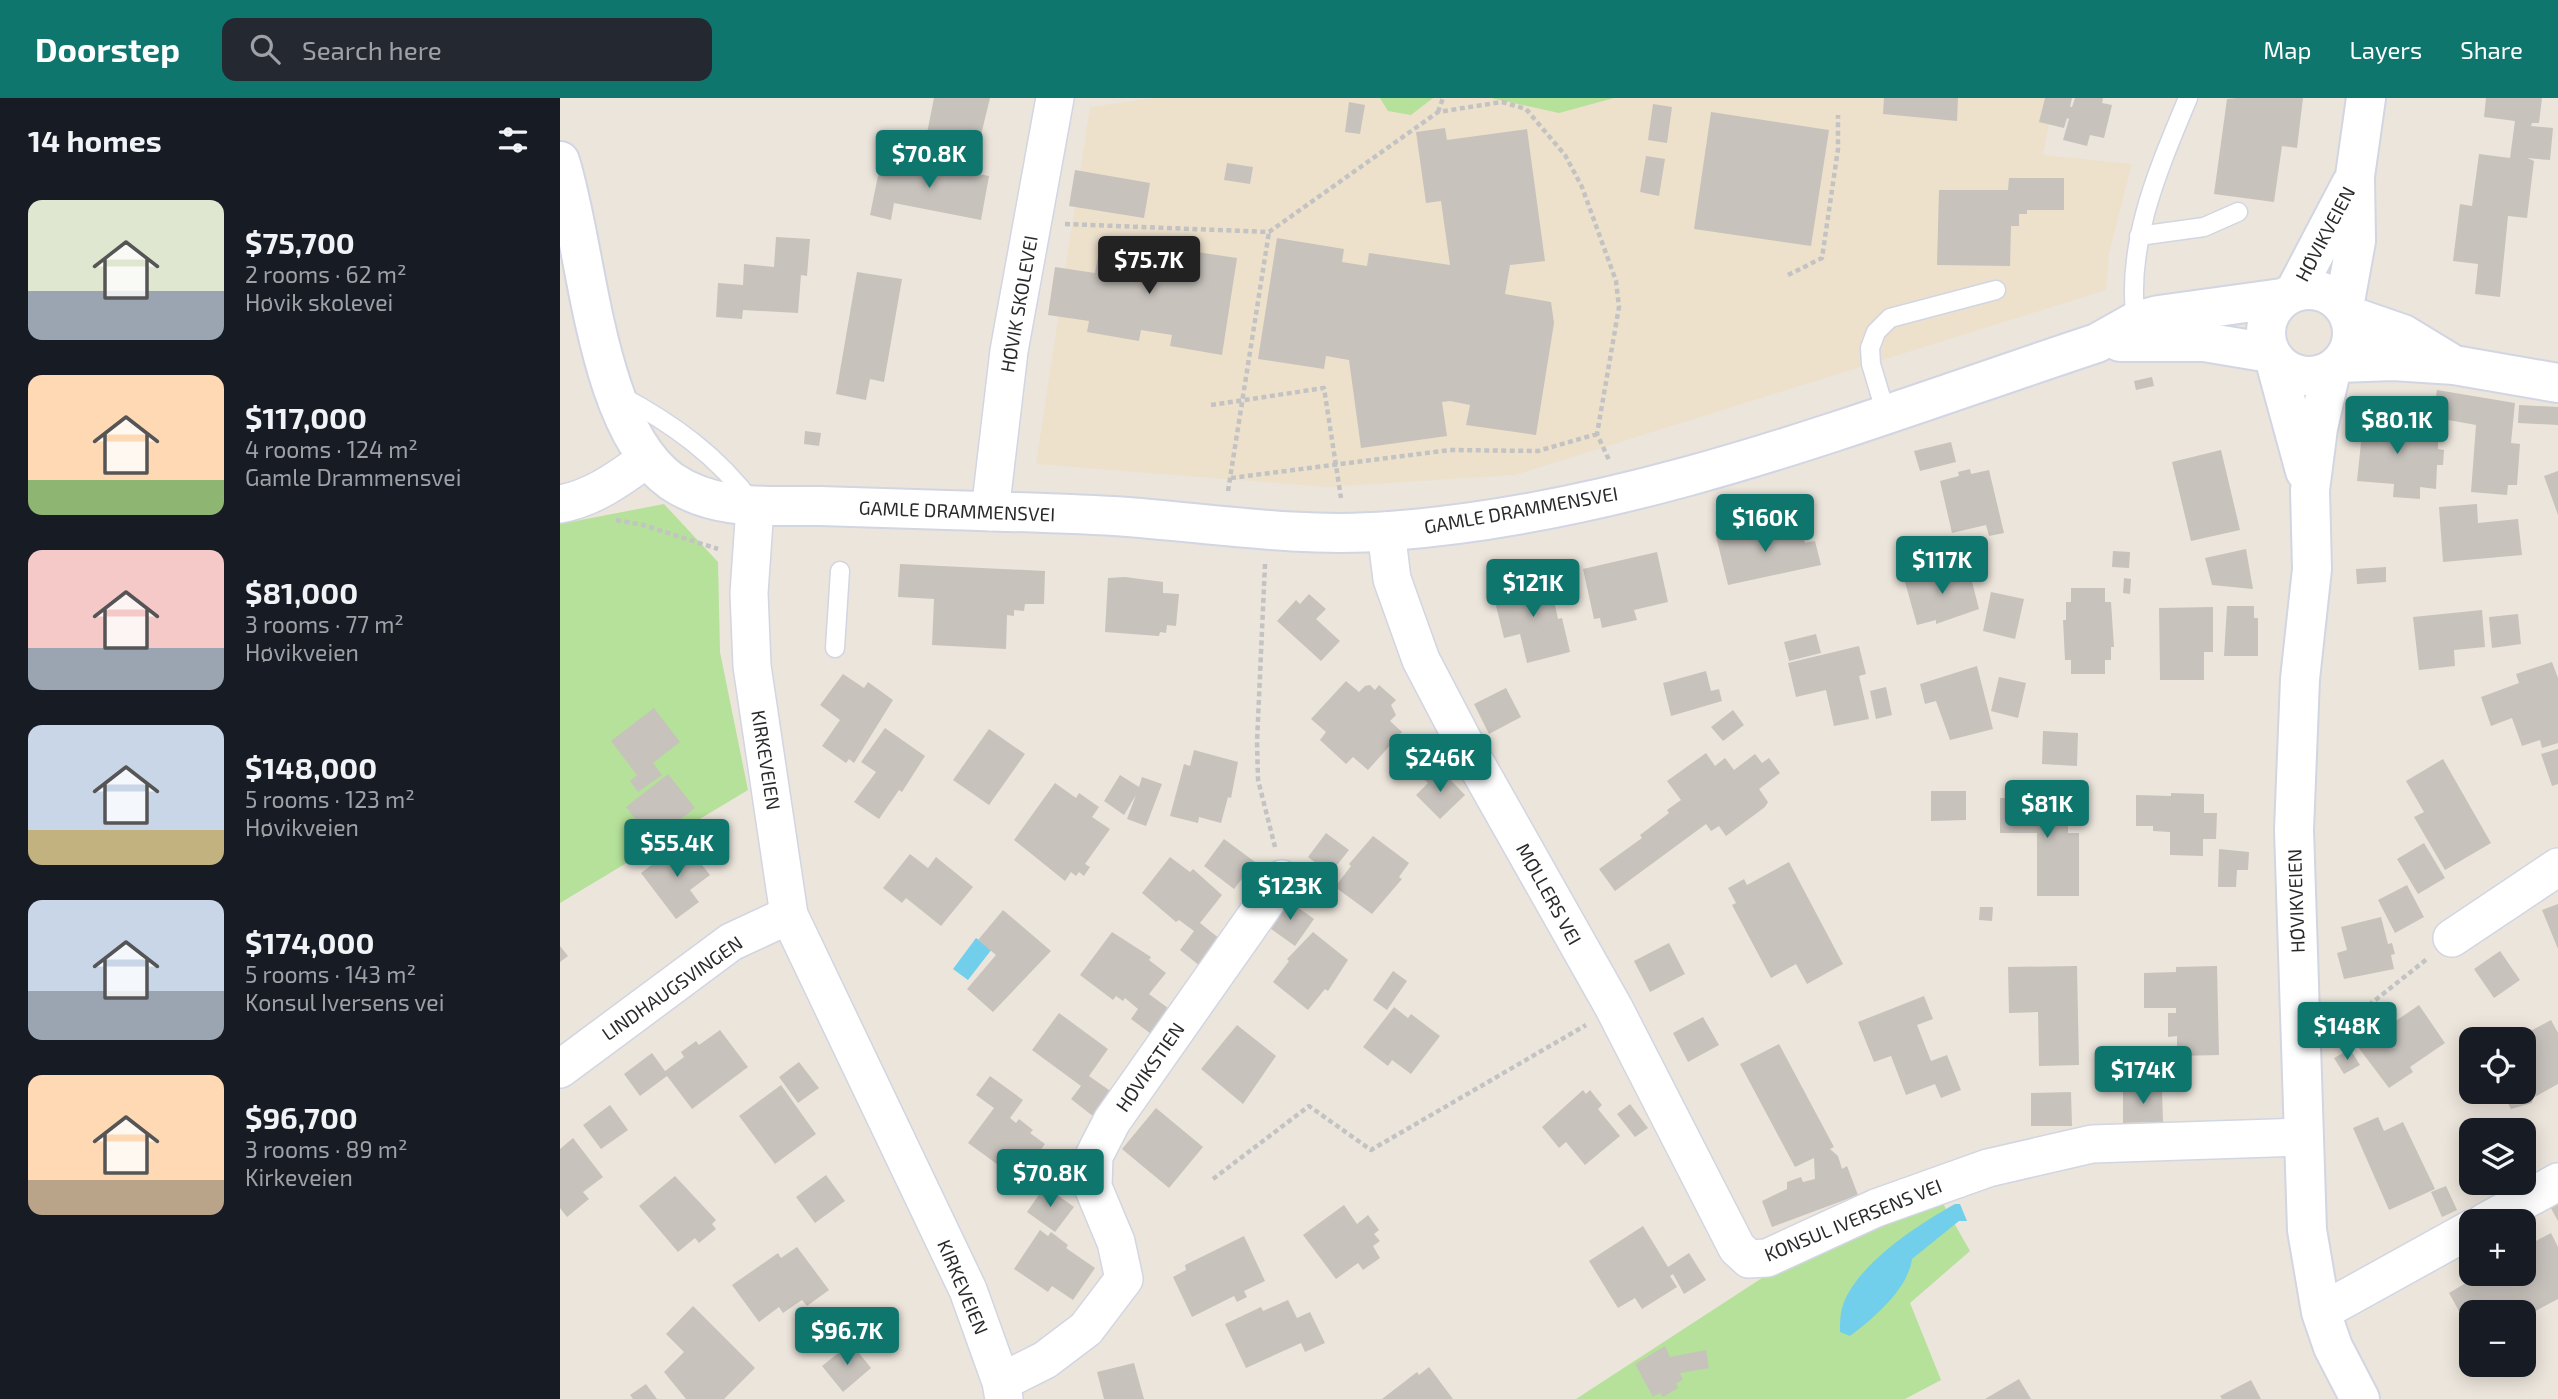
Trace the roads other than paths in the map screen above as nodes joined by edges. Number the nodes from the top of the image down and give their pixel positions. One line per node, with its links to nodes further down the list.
1 (1055, 98): 22 (street, HØVIK SKOLEVEI)
2 (2188, 98): 7 (lane)
3 (2366, 98): 5 (main road, HØVIKVEIEN)
4 (560, 162): 16 (main road)
5 (2355, 176): 9 (main road, HØVIKVEIEN); 10 (main road, HØVIKVEIEN)
6 (2238, 212): 7 (lane)
7 (2139, 236): 11 (lane)
8 (1996, 290): 17 (lane)
9 (2288, 295): 10 (main road); 11 (main road, GAMLE DRAMMENSVEI); 12 (main road)
10 (2346, 311): 13 (main road); 14 (main road)
11 (2138, 331): 12 (main road); 17 (main road, GAMLE DRAMMENSVEI)
12 (2272, 357): 14 (main road); 19 (main road, HØVIKVEIEN)
13 (2454, 365): 14 (main road); 15 (main road)
14 (2335, 367): 19 (main road, HØVIKVEIEN)
15 (2558, 383)
16 (614, 393): 18 (main road); 21 (lane)
17 (1886, 414): 23 (main road, GAMLE DRAMMENSVEI)
18 (648, 458): 20 (street); 21 (main road)
19 (2310, 490): 31 (main road, HØVIKVEIEN)
20 (570, 503)
21 (755, 507): 22 (main road, GAMLE DRAMMENSVEI); 28 (street, KIRKEVEIEN)
22 (990, 512): 23 (main road, GAMLE DRAMMENSVEI)
23 (1386, 531): 35 (street, MØLLERS VEI)
24 (840, 570): 25 (lane)
25 (835, 648)
26 (2558, 867): 29 (street)
27 (1282, 879): 37 (street, HØVIKSTIEN)
28 (789, 915): 30 (street, LINDHAUGSVINGEN); 37 (street, KIRKEVEIEN)
29 (2452, 938)
30 (560, 1069)
31 (2304, 1137): 35 (street, KONSUL IVERSENS VEI); 36 (main road, HØVIKVEIEN)
32 (2558, 1182): 33 (street)
33 (2509, 1209)
34 (2459, 1236): 36 (street)
35 (1737, 1248)
36 (2321, 1312): 38 (main road, HØVIKVEIEN)
37 (1002, 1390)
38 (2360, 1399)

